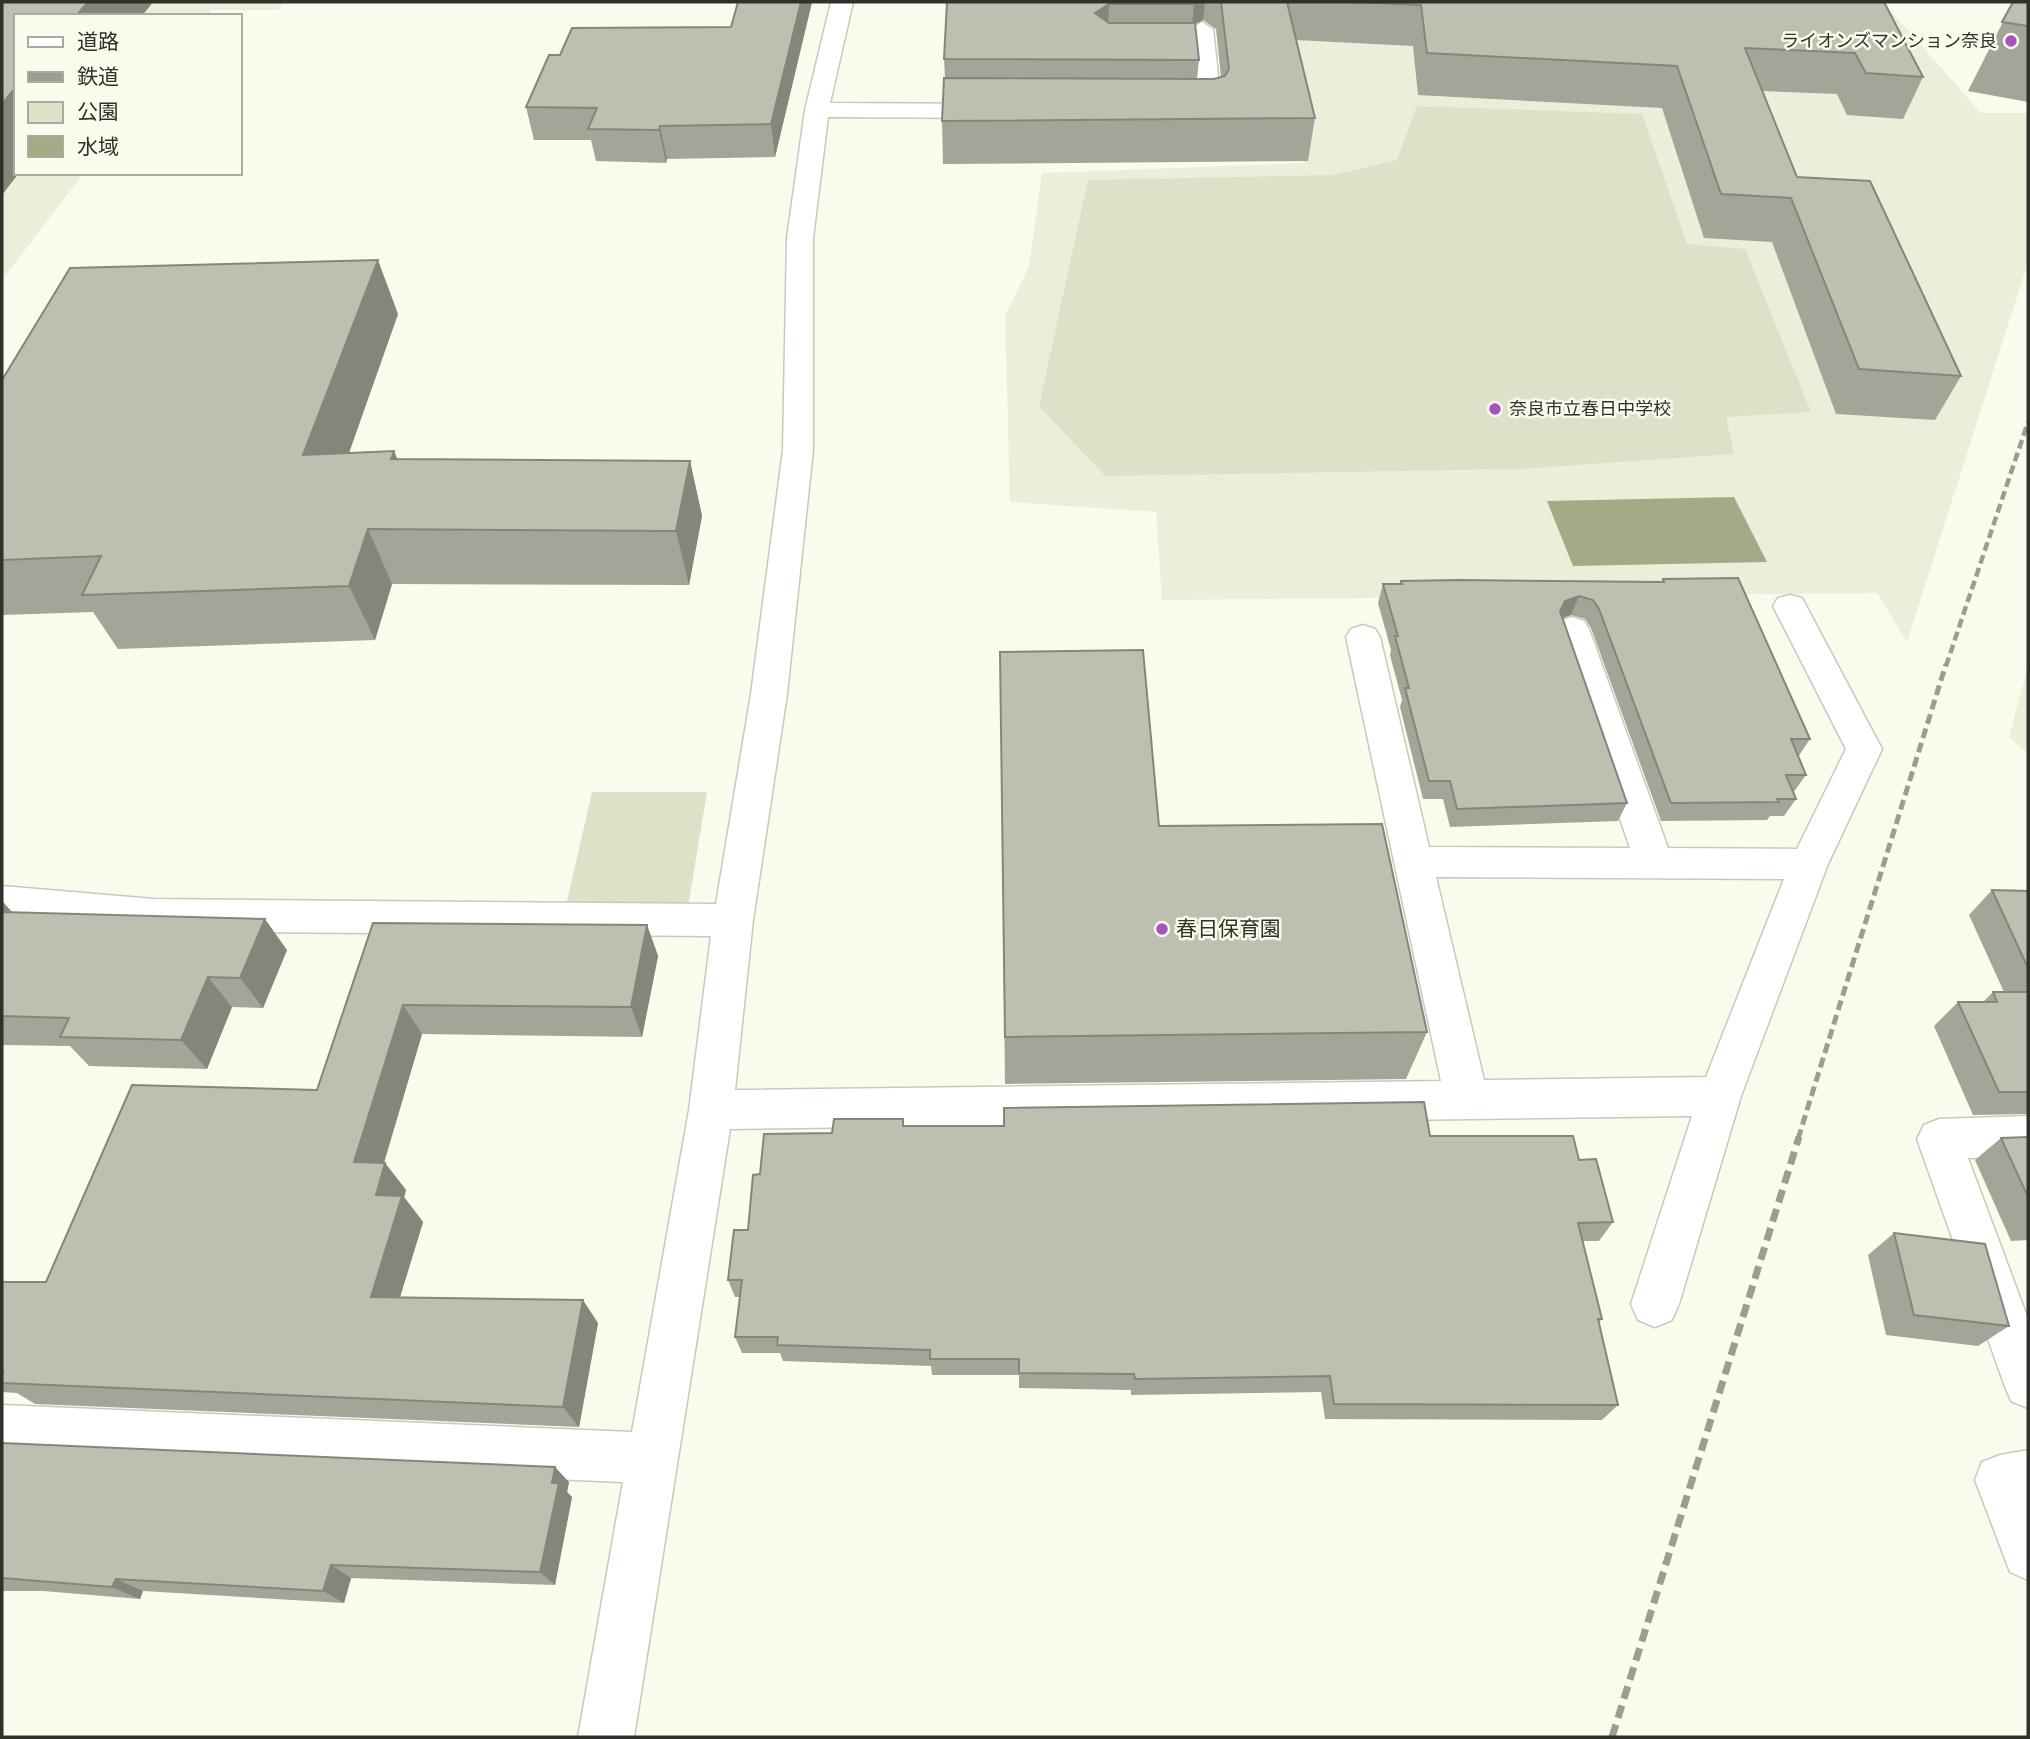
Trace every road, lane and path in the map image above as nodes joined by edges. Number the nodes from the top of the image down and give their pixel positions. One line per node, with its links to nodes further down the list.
1 (842, 2): 5 (street)
2 (1202, 29): 4 (street)
3 (1176, 55): 4 (street)
4 (1204, 55): 7 (street)
5 (817, 110): 6 (street); 15 (street)
6 (1020, 111)
7 (1169, 111)
8 (1790, 606): 13 (street)
9 (1572, 629): 12 (street)
10 (1363, 637): 11 (street)
11 (1411, 862): 12 (street); 17 (street)
12 (1654, 863): 13 (street)
13 (1809, 864): 16 (street)
14 (2, 902): 15 (street)
15 (733, 920): 18 (street)
16 (1720, 1096): 17 (street); 20 (street)
17 (1467, 1101): 18 (street)
18 (711, 1110): 23 (street)
19 (2028, 1136): 21 (street)
20 (1655, 1304)
21 (2028, 1384)
22 (2, 1430): 23 (street)
23 (650, 1458): 26 (street)
24 (2028, 1475): 25 (street)
25 (2028, 1554)
26 (606, 1737)

